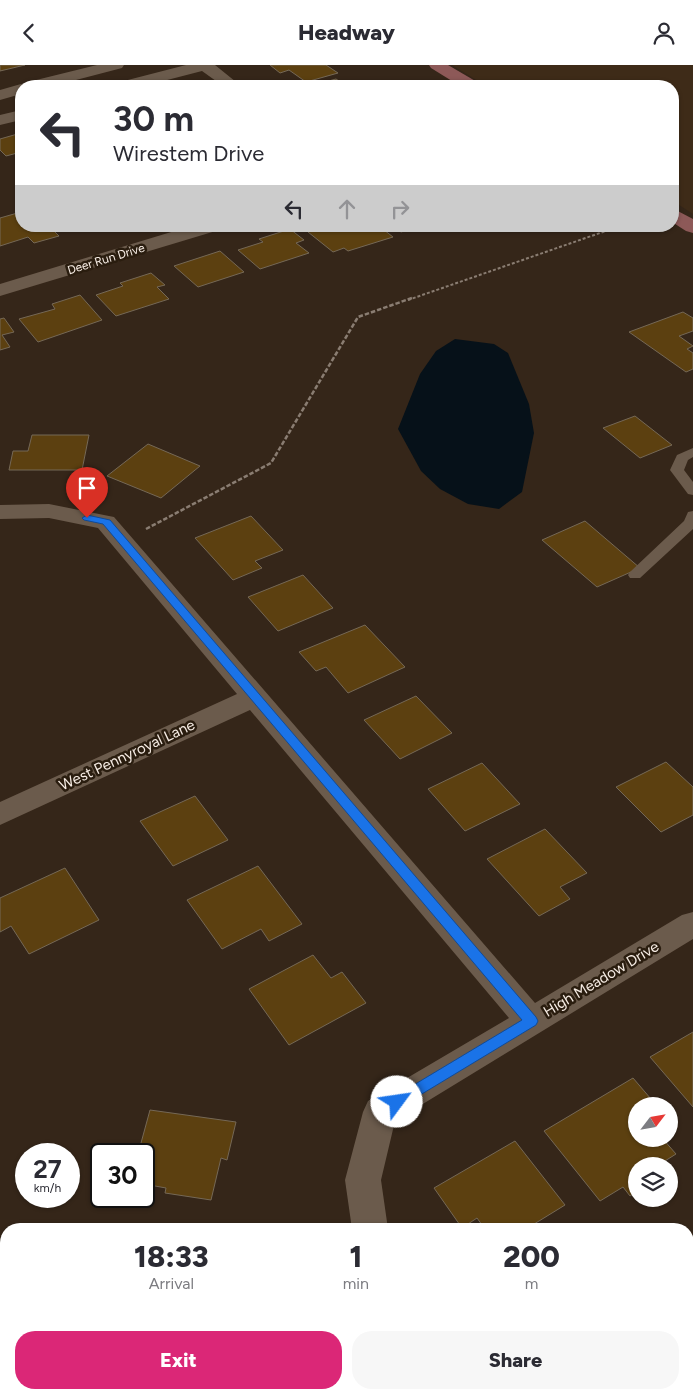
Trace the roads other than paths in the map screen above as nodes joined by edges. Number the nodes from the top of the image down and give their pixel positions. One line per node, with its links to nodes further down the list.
1 (116, 65): 4 (street)
2 (205, 65): 5 (street); 6 (street)
3 (437, 65): 7 (street)
4 (57, 80)
5 (149, 80)
6 (225, 80)
7 (461, 80)
8 (15, 91): 9 (street)
9 (0, 95)
10 (15, 116): 11 (street)
11 (0, 120)
12 (679, 218): 13 (street)
13 (693, 227)
14 (192, 232): 15 (street, Deer Run Drive)
15 (0, 290)
16 (693, 452): 17 (lane)
17 (693, 491)
18 (0, 513): 21 (street)
19 (693, 515): 20 (lane)
20 (635, 575)
21 (254, 697): 22 (street, West Pennyroyal Lane); 24 (street)
22 (2, 811)
23 (693, 924): 24 (street, High Meadow Drive)
24 (531, 1021): 25 (street, High Meadow Drive)
25 (369, 1223)

